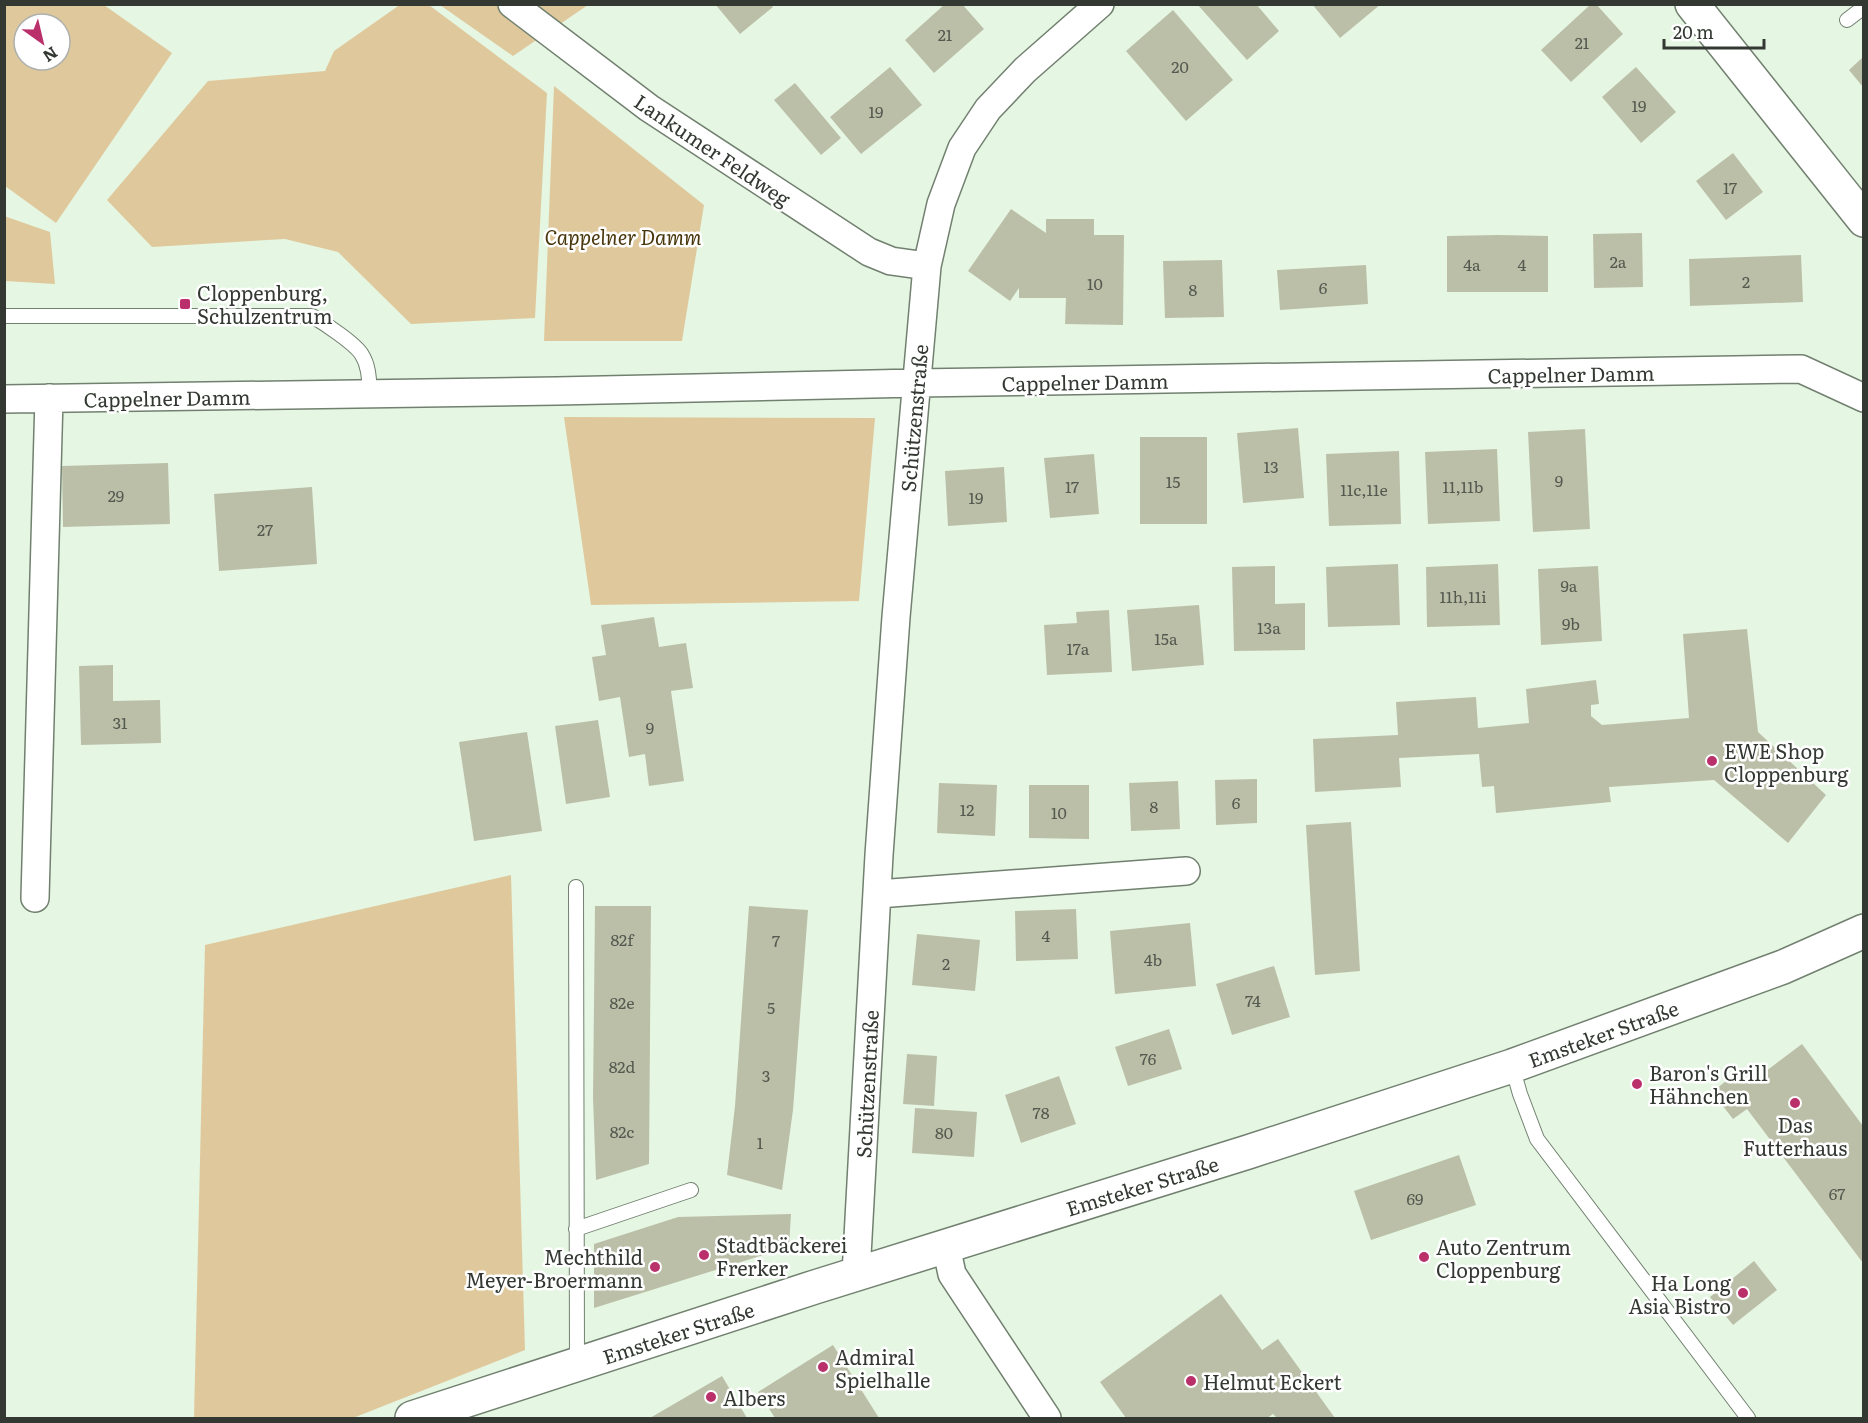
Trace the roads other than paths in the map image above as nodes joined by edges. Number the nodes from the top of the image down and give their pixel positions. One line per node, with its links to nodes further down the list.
1 (512, 4): 7 (street, Lankumer Feldweg)
2 (1100, 4): 7 (street, Schützenstraße)
3 (1692, 4): 6 (street)
4 (1863, 7): 5 (lane)
5 (1847, 20)
6 (1863, 219)
7 (927, 266): 9 (street, Schützenstraße)
8 (4, 316): 10 (lane)
9 (915, 383): 10 (street, Cappelner Damm); 12 (street, Cappelner Damm); 16 (street, Schützenstraße)
10 (370, 393): 11 (street, Cappelner Damm)
11 (49, 398): 13 (street, Cappelner Damm); 17 (street)
12 (1863, 398)
13 (4, 399)
14 (1186, 871): 16 (street)
15 (576, 887): 21 (lane)
16 (878, 894): 23 (street, Schützenstraße)
17 (35, 898)
18 (1863, 931): 19 (street, Emsteker Straße)
19 (1512, 1066): 22 (street, Emsteker Straße); 27 (lane)
20 (691, 1190): 21 (lane)
21 (576, 1229): 24 (lane)
22 (946, 1246): 23 (street, Emsteker Straße); 26 (street)
23 (856, 1274): 24 (street, Emsteker Straße)
24 (577, 1365): 25 (street, Emsteker Straße)
25 (432, 1416)
26 (1047, 1419)
27 (1748, 1419)

